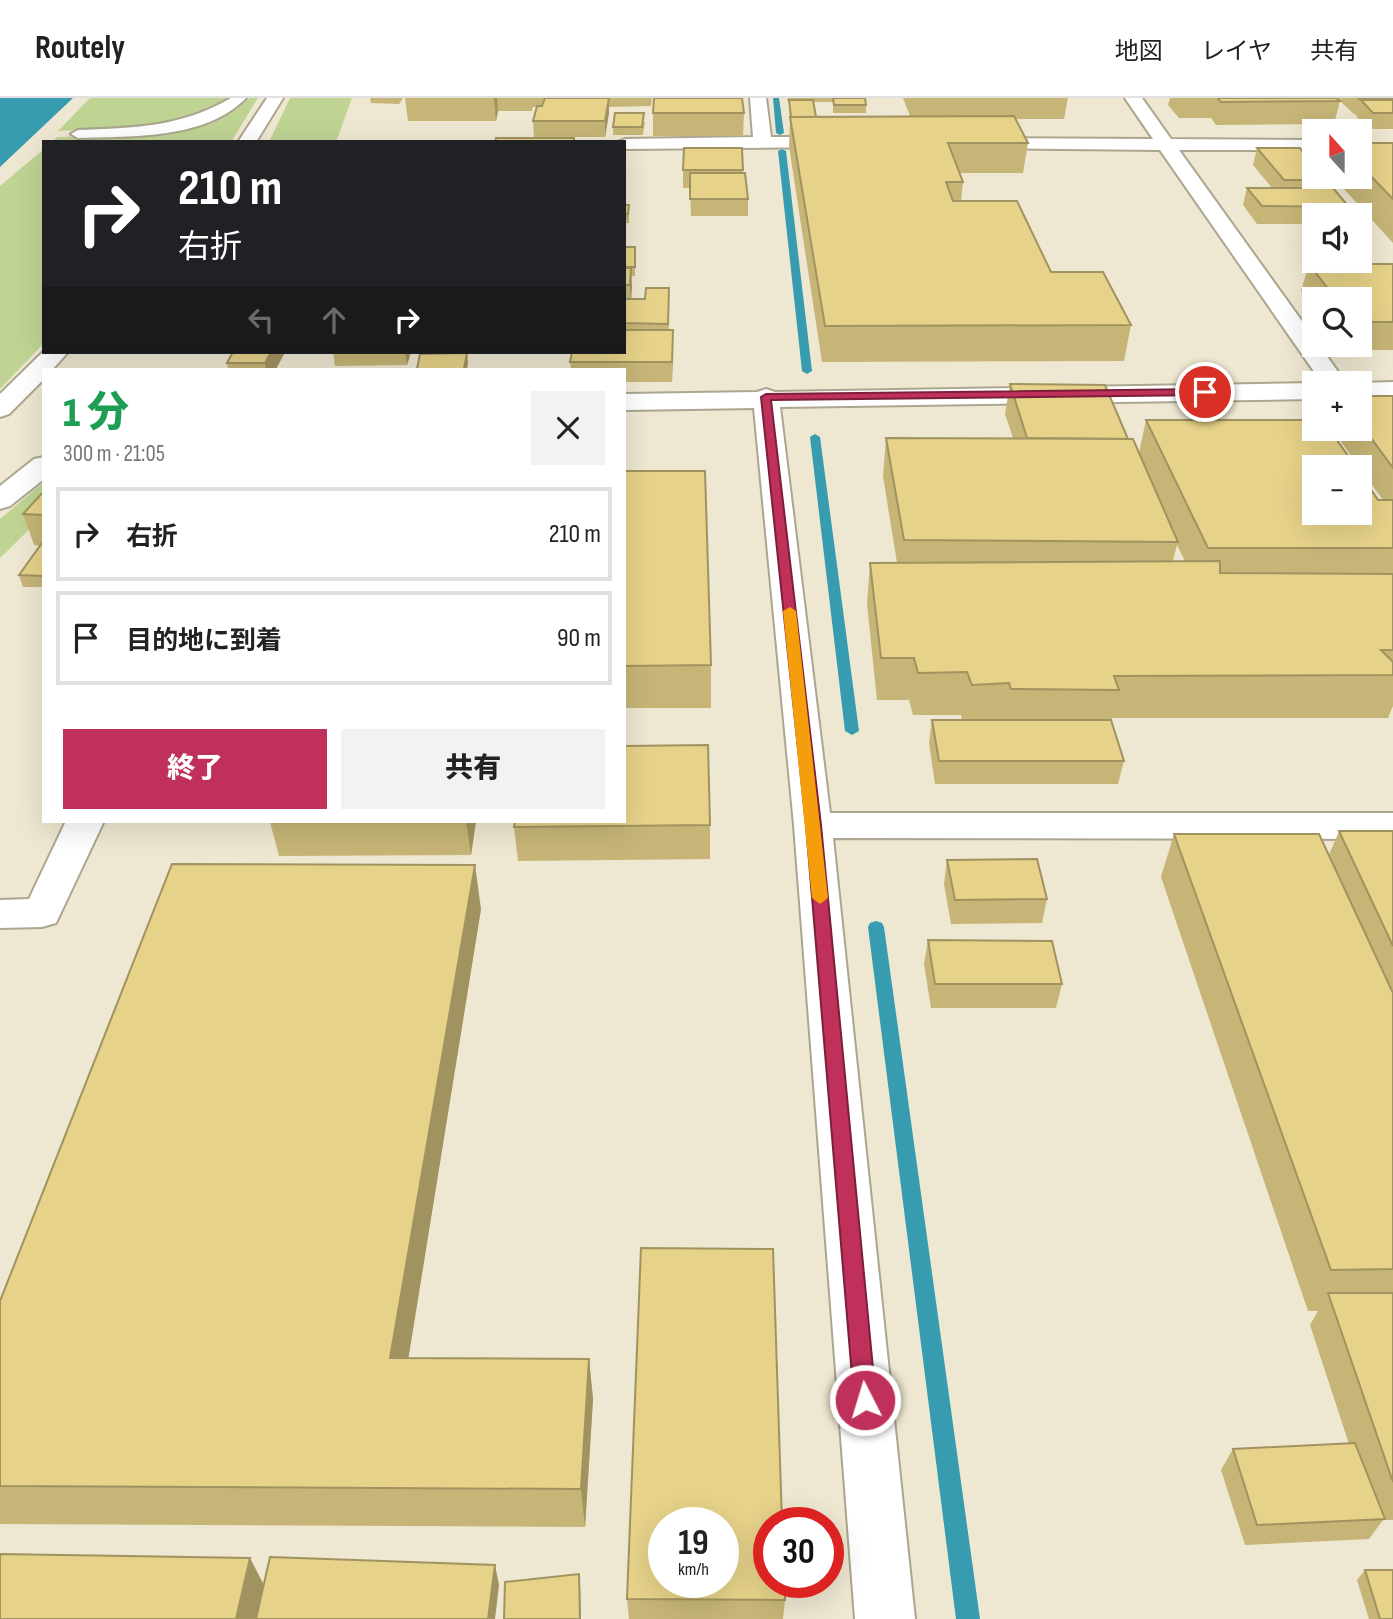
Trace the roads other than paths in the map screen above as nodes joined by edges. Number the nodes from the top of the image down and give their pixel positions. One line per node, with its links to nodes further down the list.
1 (240, 98): 5 (lane)
2 (275, 98): 6 (street)
3 (758, 98): 7 (street)
4 (1133, 98): 9 (street)
5 (78, 134)
6 (248, 140)
7 (761, 142): 8 (street); 10 (street)
8 (859, 143)
9 (1167, 143): 11 (street); 12 (street); 14 (street)
10 (626, 144)
11 (957, 144)
12 (1302, 145)
13 (53, 354): 22 (street)
14 (1326, 371)
15 (1393, 390): 18 (street)
16 (626, 391): 20 (street)
17 (1302, 391): 19 (street)
18 (1372, 391)
19 (766, 397): 20 (street); 26 (street)
20 (659, 401): 21 (street)
21 (626, 402)
22 (0, 409)
23 (42, 467): 24 (street)
24 (0, 500)
25 (84, 823): 28 (street)
26 (813, 825): 27 (street); 29 (street)
27 (1393, 826)
28 (0, 914)
29 (885, 1619)

